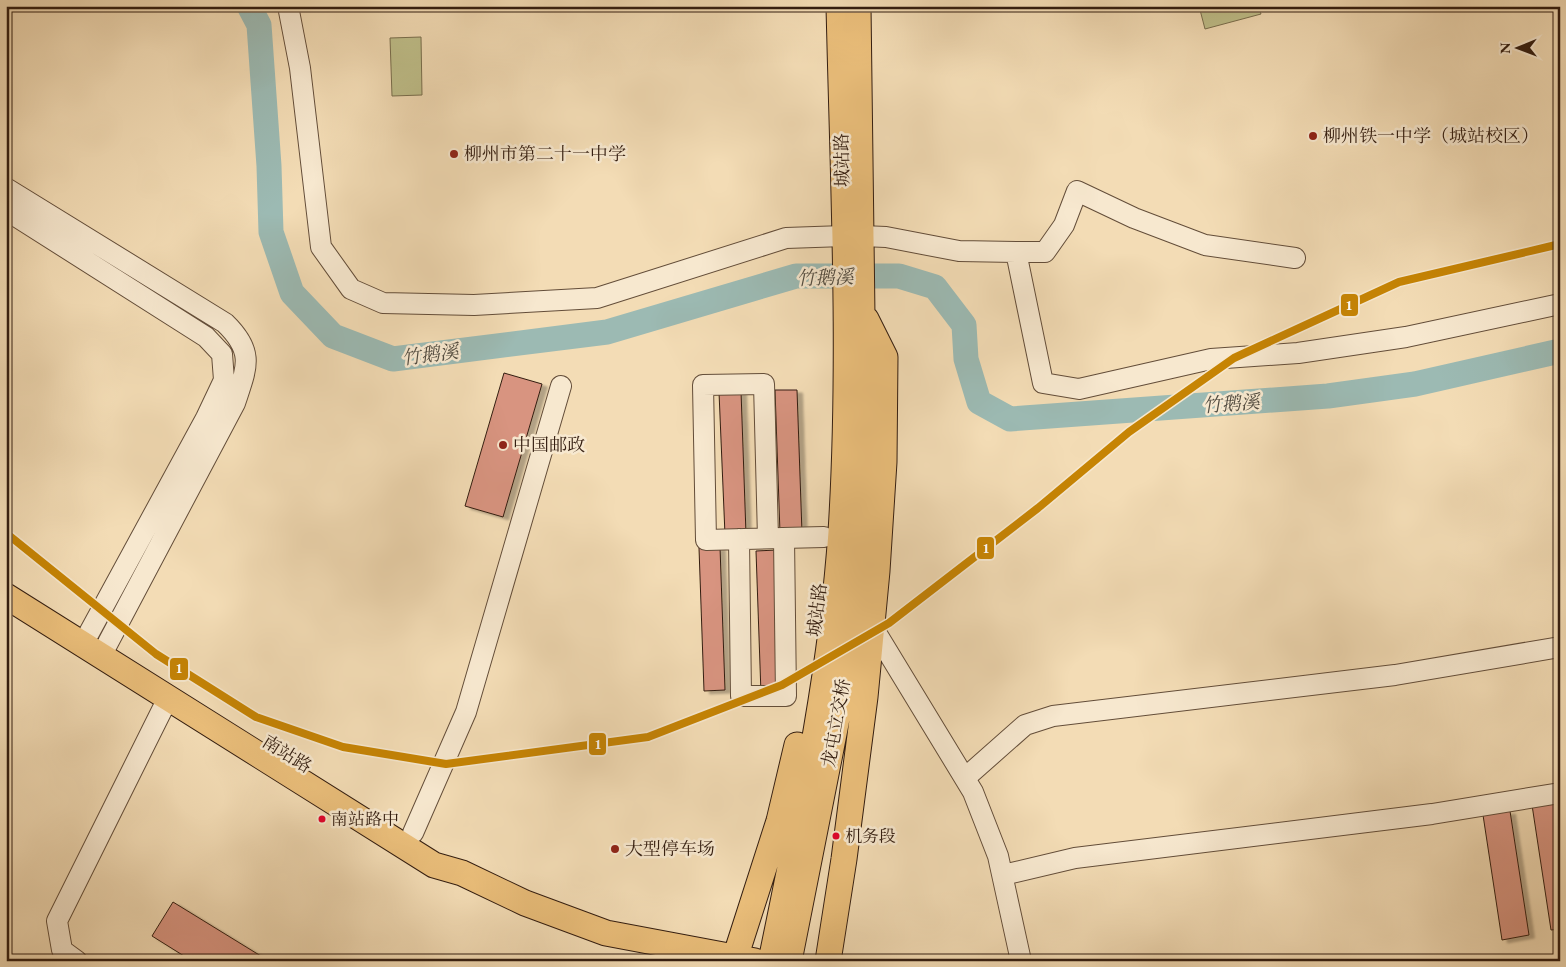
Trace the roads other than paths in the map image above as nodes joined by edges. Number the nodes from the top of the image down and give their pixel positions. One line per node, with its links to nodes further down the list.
1 (288, 6): 6 (street)
2 (839, 6): 6 (main road, 城站路)
3 (858, 6): 6 (main road, 城站路)
4 (6, 188): 19 (street)
5 (6, 210): 19 (street)
6 (853, 242): 7 (street); 10 (main road, 城站路)
7 (1016, 252): 8 (street); 9 (street)
8 (1295, 258)
9 (1560, 304)
10 (854, 309): 12 (main road, 城站路); 13 (main road, 城站路); 18 (main road, 城站路)
11 (561, 386): 24 (street)
12 (854, 396): 29 (main road, 龙屯立交桥); 30 (main road, 龙屯立交桥)
13 (824, 537): 14 (street); 27 (main road, 城站路)
14 (776, 538): 15 (street); 15 (street); 15 (street)
15 (739, 539)
16 (6, 576): 19 (main road, 南站路)
17 (6, 596): 19 (main road, 南站路)
18 (872, 626): 22 (street); 31 (main road, 城站路)
19 (96, 643): 21 (main road, 南站路); 24 (main road, 南站路)
20 (1560, 647): 22 (street)
21 (168, 698): 25 (main road, 南站路); 28 (street)
22 (965, 778): 26 (street)
23 (1560, 793): 26 (street)
24 (413, 833): 25 (main road, 南站路)
25 (462, 872): 27 (main road, 南站路)
26 (1003, 875): 32 (street)
27 (745, 960)
28 (77, 961)
29 (771, 961)
30 (789, 961)
31 (828, 961)
32 (1021, 961)

